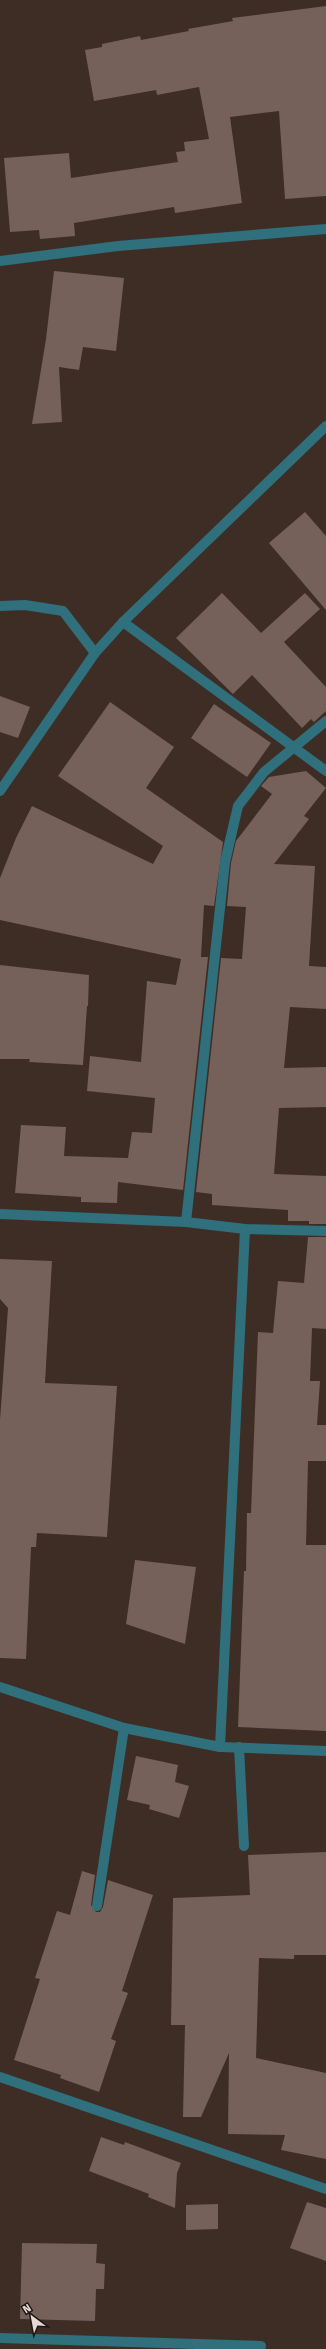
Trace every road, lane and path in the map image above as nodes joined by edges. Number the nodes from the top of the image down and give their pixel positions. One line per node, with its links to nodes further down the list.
1 (326, 229): 2 (street)
2 (0, 260)
3 (326, 426): 5 (street)
4 (0, 606): 6 (street)
5 (123, 622): 6 (street); 8 (street)
6 (95, 653): 10 (street)
7 (326, 721): 8 (street)
8 (294, 746): 9 (street); 12 (street)
9 (326, 771)
10 (0, 791)
11 (0, 1214): 12 (street)
12 (186, 1222): 13 (street)
13 (245, 1229): 14 (street); 17 (street)
14 (326, 1231)
15 (0, 1686): 16 (street)
16 (124, 1728): 17 (street); 21 (street)
17 (220, 1747): 18 (street)
18 (239, 1748): 19 (street); 20 (street)
19 (326, 1751)
20 (244, 1846)
21 (97, 1906)
22 (0, 2076): 23 (street)
23 (326, 2189)
24 (0, 2338): 25 (street)
25 (261, 2346)

